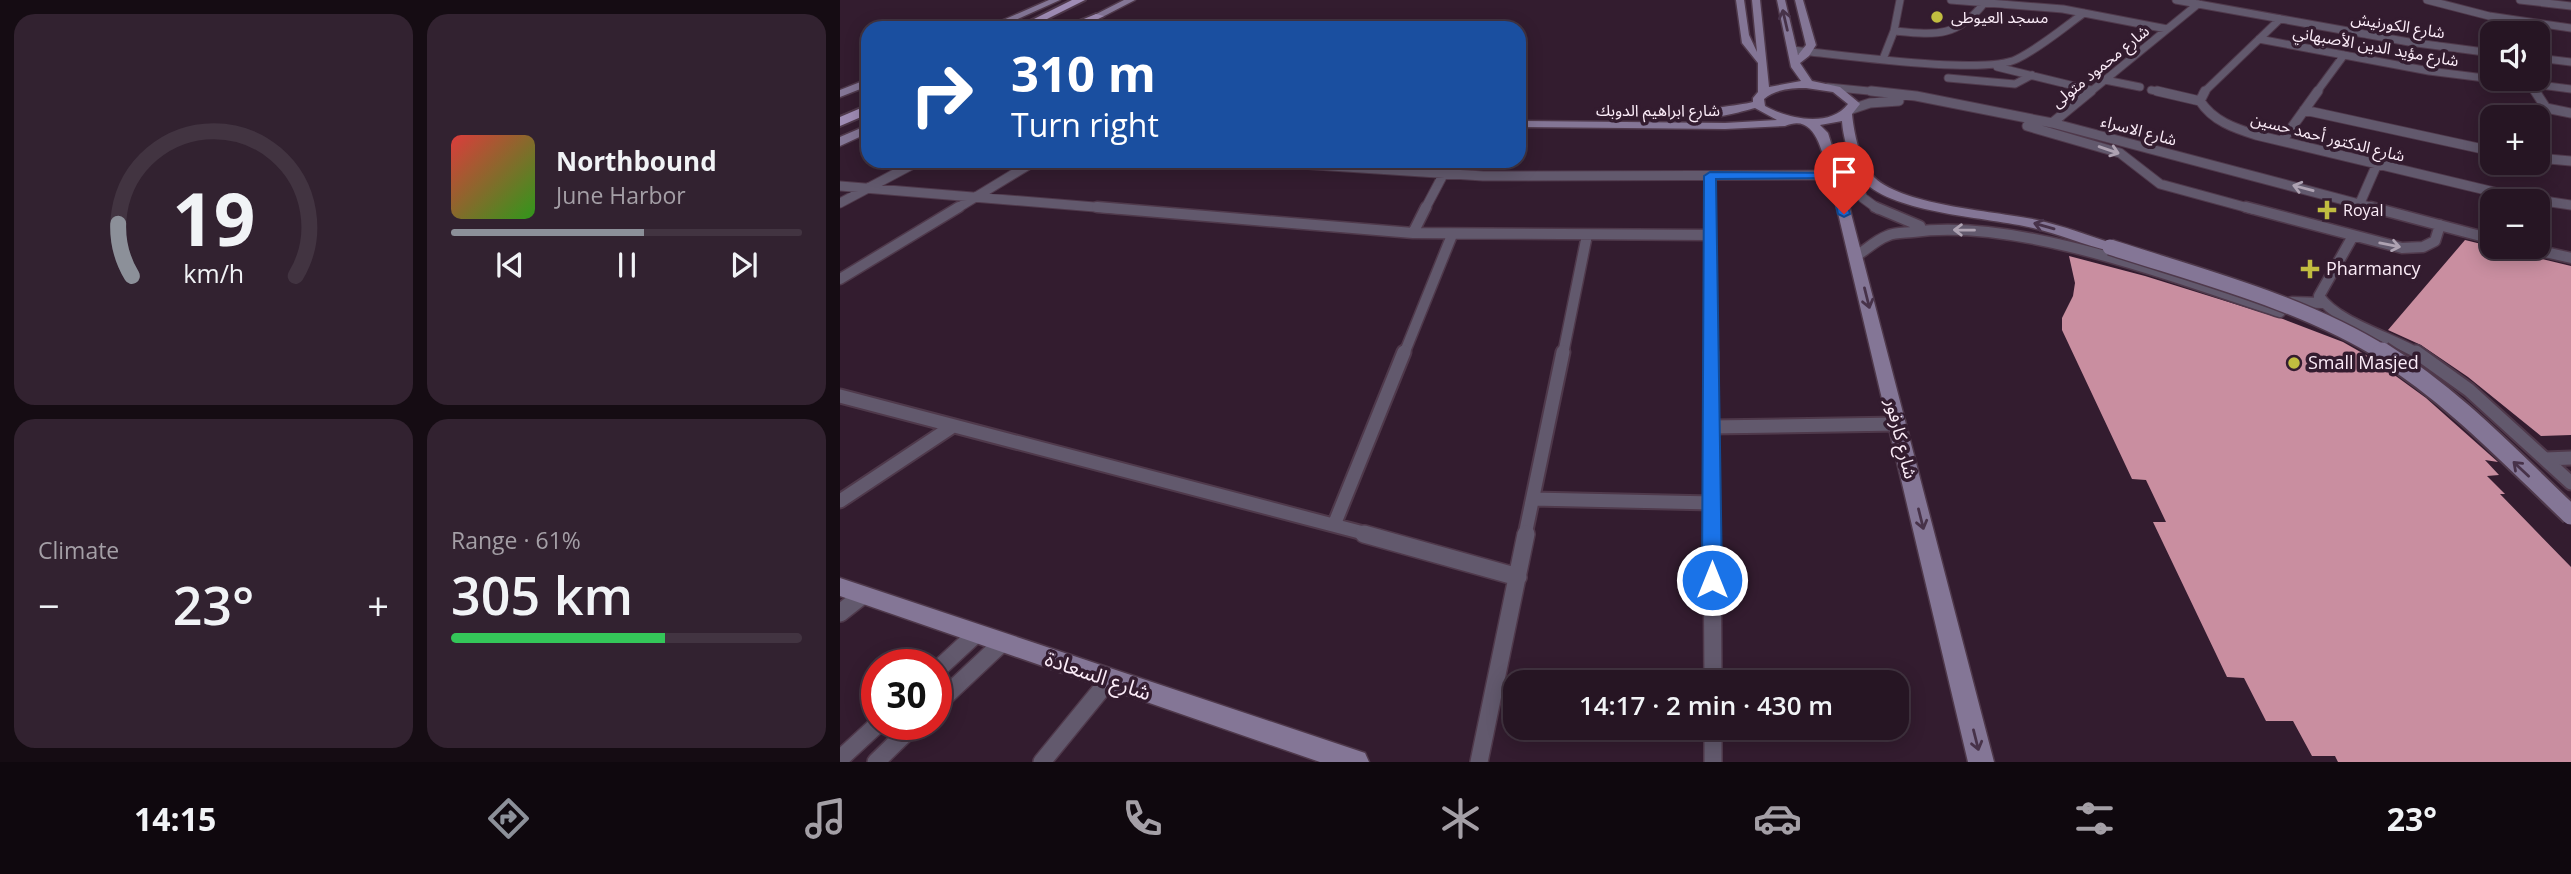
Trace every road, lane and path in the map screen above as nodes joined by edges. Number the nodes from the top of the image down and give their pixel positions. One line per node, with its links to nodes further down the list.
1 (1056, 0): 21 (street)
2 (1080, 0): 22 (main road)
3 (1093, 0): 23 (main road)
4 (1131, 0): 19 (street)
5 (1740, 0): 17 (street); 39 (street)
6 (1755, 0): 17 (street)
7 (1781, 0): 30 (street, one-way to 7)
8 (1799, 0): 32 (street)
9 (1900, 0): 28 (street)
10 (1951, 0): 14 (street)
11 (2176, 0): 15 (street, شارع الكورنيش)
12 (2427, 0): 26 (street)
13 (2520, 0): 16 (street)
14 (1985, 2): 18 (street); 28 (street)
15 (2198, 4): 20 (street, شارع الكورنيش); 27 (street, شارع محمود متولى)
16 (2571, 6)
17 (1757, 11): 39 (street)
18 (2084, 13): 27 (street); 38 (street)
19 (1099, 16): 24 (main road); 25 (street)
20 (2280, 19): 29 (street); 31 (street, شارع الكورنيش)
21 (1008, 21)
22 (1036, 21)
23 (1050, 21)
24 (1086, 21)
25 (1089, 21)
26 (2571, 28)
27 (2167, 29): 43 (street, شارع محمود متولى)
28 (1894, 31): 34 (street)
29 (2259, 39): 33 (street, شارع مؤيد الدين الأصبهاني); 55 (street)
30 (1792, 50): 32 (street); 37 (street)
31 (2480, 51)
32 (1807, 52): 34 (street); 37 (street)
33 (2344, 55): 42 (street, شارع مؤيد الدين الأصبهاني); 57 (street)
34 (1883, 59): 38 (street)
35 (2550, 60): 36 (street)
36 (2570, 63)
37 (1796, 64): 39 (street); 45 (street)
38 (1991, 65): 40 (street)
39 (1770, 67): 54 (street)
40 (2032, 75): 41 (street); 50 (street)
41 (1948, 78)
42 (2480, 78)
43 (2105, 80): 48 (street); 50 (street, شارع محمود متولى)
44 (861, 85): 53 (street)
45 (1809, 85): 47 (street, شارع ابراهيم الدوبك); 54 (street, شارع ابراهيم الدوبك)
46 (2550, 86): 49 (street, شارع مؤيد الدين الأصبهاني)
47 (1826, 87): 58 (street); 66 (street, شارع الاسراء)
48 (2140, 87)
49 (2571, 89)
50 (2091, 90): 66 (street, شارع محمود متولى)
51 (2151, 90): 55 (street)
52 (2535, 91): 60 (street)
53 (840, 94)
54 (1760, 99): 62 (street, شارع ابراهيم الدوبك); 65 (street)
55 (2200, 101): 72 (street, شارع الدكتور أحمد حسين)
56 (861, 104): 61 (main road)
57 (2304, 110): 72 (street); 74 (street)
58 (1850, 111): 65 (street, شارع ابراهيم الدوبك); 70 (street); 76 (street, شارع الاسراء, one-way to 76)
59 (861, 112): 64 (main road)
60 (2571, 113)
61 (840, 114)
62 (1717, 114): 63 (street, شارع ابراهيم الدوبك); 68 (street)
63 (1526, 116)
64 (840, 122)
65 (1804, 122): 68 (street, شارع ابراهيم الدوبك); 71 (street)
66 (2052, 123): 75 (street, شارع الاسراء)
67 (1526, 124): 68 (street, شارع ابراهيم الدوبك)
68 (1725, 126)
69 (861, 132): 73 (street)
70 (1849, 132): 71 (street); 79 (street)
71 (1822, 133): 85 (street, شارع كارفور)
72 (2282, 141): 80 (street, شارع الدكتور أحمد حسين)
73 (840, 142)
74 (2480, 149)
75 (2160, 152): 76 (street); 91 (street, شارع الاسراء, one-way to 75)
76 (2131, 159): 99 (street, شارع الاسراء)
77 (2550, 159): 78 (street)
78 (2571, 161)
79 (1860, 164): 94 (street); 117 (street, one-way to 79, bridge)
80 (2377, 164): 91 (street); 92 (street, شارع الدكتور أحمد حسين)
81 (906, 168): 88 (street)
82 (1023, 168): 89 (street)
83 (1386, 168): 84 (street)
84 (1443, 175): 86 (street); 95 (street)
85 (1835, 175): 86 (street); 103 (street, شارع كارفور)
86 (1710, 176): 98 (street)
87 (840, 186): 88 (street)
88 (869, 188): 89 (street); 90 (street)
89 (977, 196): 95 (street); 105 (street)
90 (840, 203)
91 (2360, 203): 93 (street, شارع الاسراء)
92 (2571, 205)
93 (2440, 225): 99 (street, شارع الاسراء, one-way to 93); 100 (street, شارع الاسراء)
94 (1934, 230): 101 (street, one-way to 94); 103 (street)
95 (1413, 233): 96 (street)
96 (1452, 235): 97 (street); 118 (street)
97 (1587, 235): 98 (street); 114 (street)
98 (1710, 235): 110 (street)
99 (2353, 236): 106 (street)
100 (2480, 236)
101 (2042, 239): 106 (street)
102 (2550, 253): 104 (street)
103 (1856, 256): 108 (street, شارع كارفور, one-way to 108)
104 (2571, 258)
105 (840, 279)
106 (2322, 303): 112 (street)
107 (840, 396): 109 (street)
108 (1898, 425): 110 (street); 137 (street, شارع كارفور, one-way to 137)
109 (953, 426): 115 (street); 118 (street)
110 (1711, 427): 116 (street)
111 (2571, 458): 112 (street)
112 (2545, 459): 113 (street)
113 (2571, 483)
114 (1533, 499): 116 (street); 119 (street)
115 (840, 501)
116 (1712, 503): 125 (street)
117 (2571, 516)
118 (1334, 525): 119 (street)
119 (1518, 577): 135 (street)
120 (852, 591): 121 (street); 122 (street, شارع السعادة)
121 (840, 613)
122 (976, 634): 123 (street, شارع السعادة); 124 (street)
123 (1002, 643): 126 (street, شارع السعادة); 127 (street)
124 (952, 656)
125 (1713, 670)
126 (1109, 680): 133 (street); 134 (street, شارع السعادة)
127 (952, 690)
128 (861, 740): 131 (street)
129 (899, 740): 132 (street)
130 (1713, 740): 136 (street)
131 (840, 760)
132 (876, 762)
133 (1042, 762)
134 (1356, 762)
135 (1479, 762)
136 (1713, 762)
137 (1981, 762)

